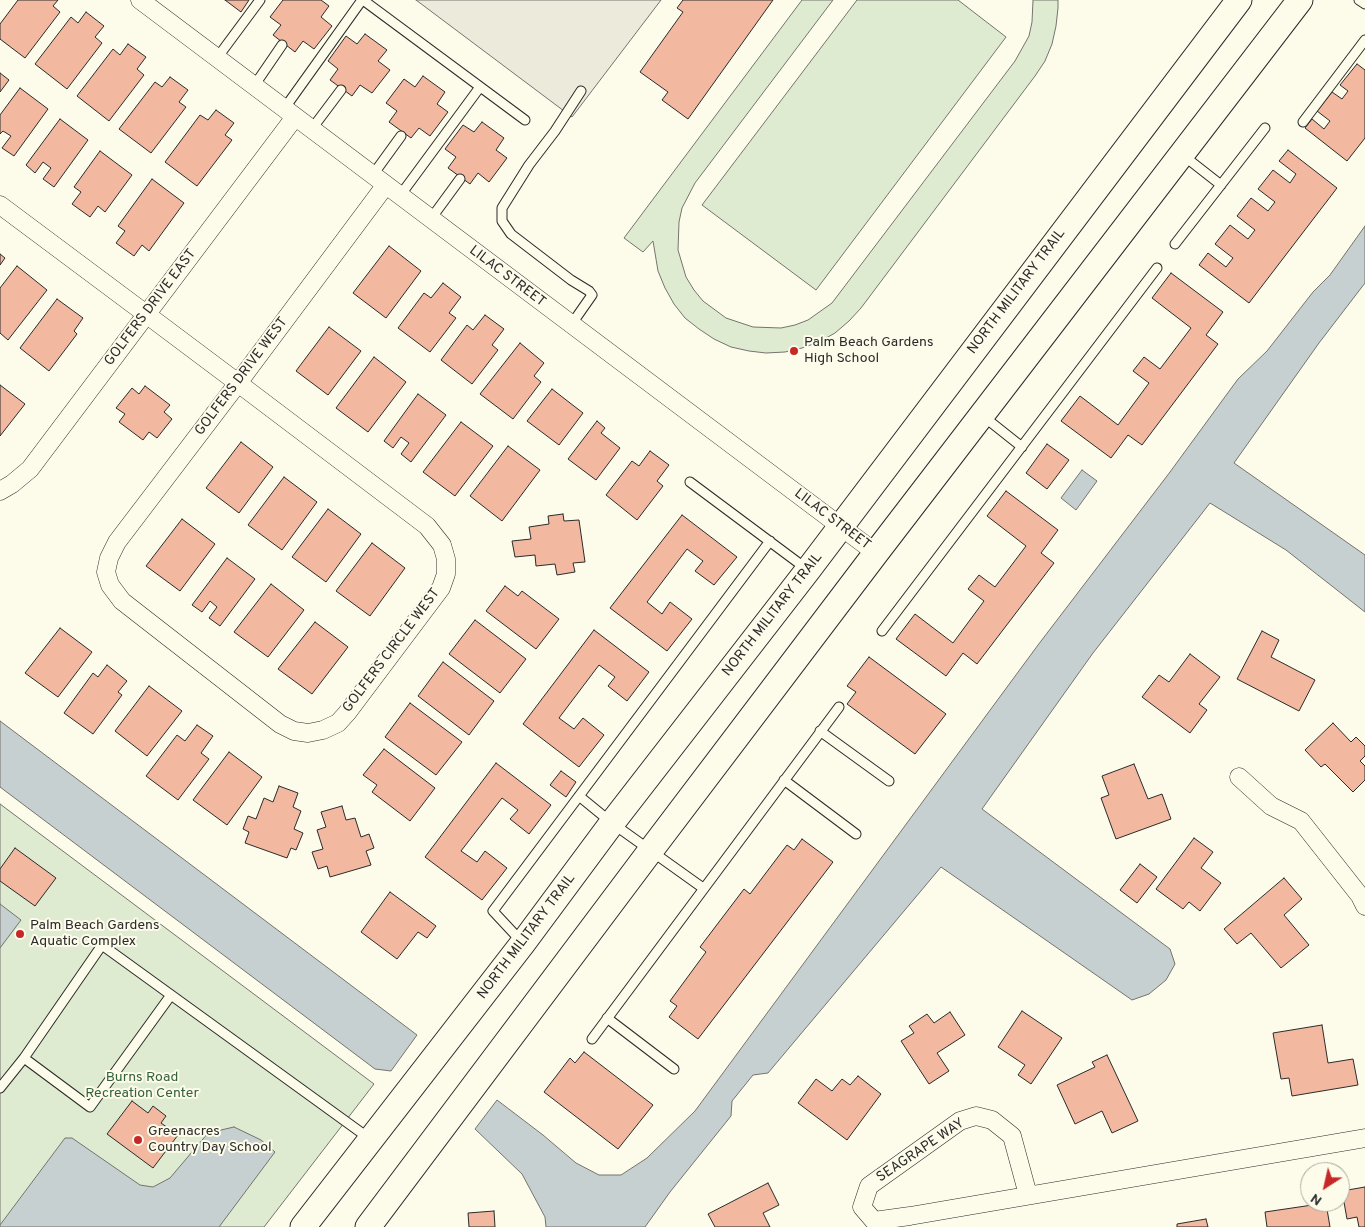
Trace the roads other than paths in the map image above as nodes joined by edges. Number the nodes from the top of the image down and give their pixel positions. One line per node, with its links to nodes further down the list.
1 (140, 0): 10 (street, LILAC STREET)
2 (260, 0): 10 (lane)
3 (363, 0): 12 (lane); 15 (lane)
4 (1239, 0): 36 (main road, NORTH MILITARY TRAIL)
5 (1300, 0): 21 (main road)
6 (1359, 0): 7 (lane)
7 (1365, 4)
8 (1365, 40): 17 (lane)
9 (282, 46): 11 (lane)
10 (217, 58): 11 (street, LILAC STREET)
11 (254, 86): 15 (street, LILAC STREET)
12 (480, 87): 16 (lane); 23 (lane)
13 (341, 90): 19 (lane)
14 (581, 90): 30 (lane)
15 (289, 113): 19 (street, LILAC STREET); 29 (street, GOLFERS DRIVE EAST)
16 (525, 120)
17 (1303, 122)
18 (1265, 128): 24 (lane)
19 (311, 130): 23 (street, LILAC STREET)
20 (401, 136): 23 (lane)
21 (1182, 154): 24 (lane); 32 (main road)
22 (460, 180): 26 (lane)
23 (386, 186): 26 (street, LILAC STREET); 31 (street, GOLFERS DRIVE WEST)
24 (1221, 186): 27 (lane)
25 (0, 204): 29 (street, GOLFERS CIRCLE WEST)
26 (430, 220): 30 (street, LILAC STREET)
27 (1176, 244)
28 (1158, 268): 33 (lane)
29 (146, 314): 31 (street, GOLFERS CIRCLE WEST); 35 (street, GOLFERS DRIVE EAST)
30 (571, 325): 36 (street, LILAC STREET)
31 (238, 383): 40 (street, GOLFERS DRIVE WEST); 40 (street, GOLFERS CIRCLE WEST)
32 (982, 415): 33 (lane); 38 (main road)
33 (1022, 447): 41 (lane)
34 (690, 482): 37 (lane)
35 (0, 491)
36 (840, 526): 38 (street, LILAC STREET); 39 (main road, NORTH MILITARY TRAIL)
37 (770, 541): 39 (lane); 47 (lane)
38 (876, 553): 50 (main road)
39 (808, 570): 48 (main road, NORTH MILITARY TRAIL)
40 (106, 572)
41 (882, 631)
42 (839, 707): 43 (lane)
43 (820, 731): 45 (lane); 46 (lane)
44 (1239, 777): 52 (street)
45 (784, 780): 49 (lane); 51 (lane)
46 (888, 781)
47 (579, 796): 48 (lane); 53 (lane)
48 (612, 823): 50 (lane); 53 (main road, NORTH MILITARY TRAIL)
49 (856, 834)
50 (651, 850): 51 (lane); 64 (main road)
51 (703, 888): 55 (lane)
52 (1365, 906)
53 (523, 943): 61 (main road, NORTH MILITARY TRAIL)
54 (171, 996): 57 (lane); 57 (lane); 61 (lane)
55 (607, 1018): 56 (lane); 58 (lane)
56 (592, 1039)
57 (24, 1058): 59 (lane)
58 (674, 1069)
59 (0, 1088)
60 (1365, 1138): 62 (street, SEAGRAPE WAY)
61 (370, 1139): 63 (main road, NORTH MILITARY TRAIL)
62 (1028, 1195): 62 (street, SEAGRAPE WAY)
63 (303, 1227)
64 (368, 1227)

